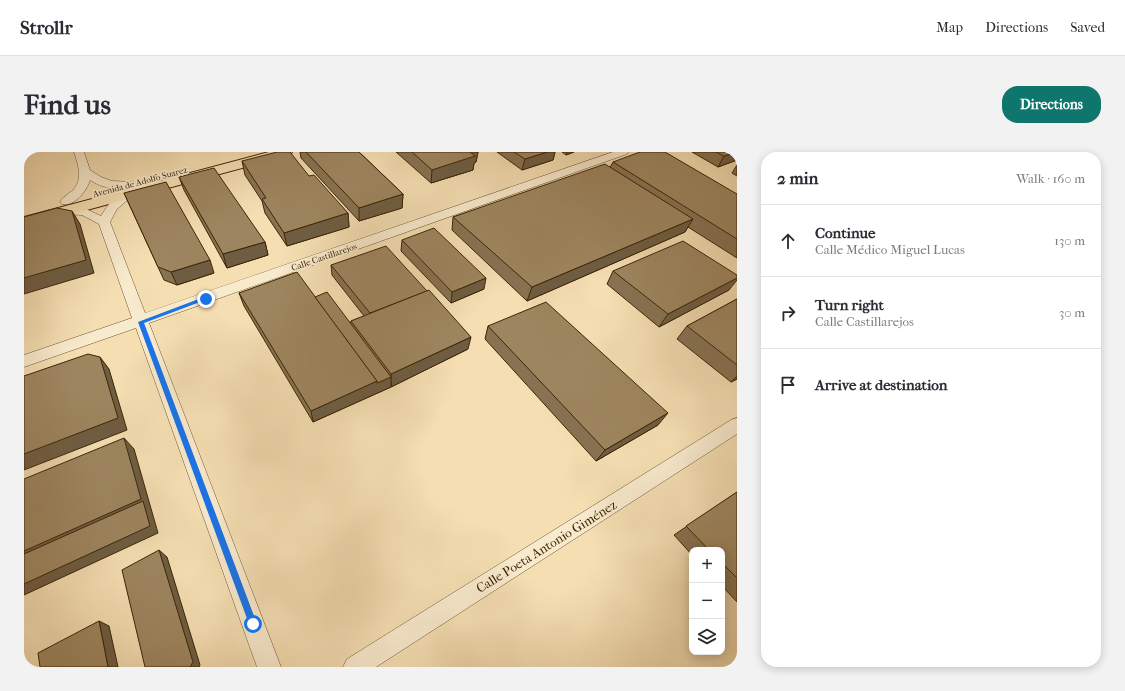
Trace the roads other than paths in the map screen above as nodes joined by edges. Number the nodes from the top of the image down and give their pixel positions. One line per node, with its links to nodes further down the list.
1 (79, 152): 5 (street)
2 (255, 152): 6 (main road, Avenida de Adolfo Suarez)
3 (285, 152): 6 (main road, Avenida de Adolfo Suarez)
4 (623, 152): 11 (street, Calle Castillarejos)
5 (86, 172): 6 (street); 7 (street)
6 (129, 189): 7 (main road, Avenida de Adolfo Suarez); 10 (street)
7 (66, 206): 8 (main road, Avenida de Adolfo Suarez); 9 (main road, Avenida de Adolfo Suarez); 10 (street)
8 (24, 212)
9 (24, 222)
10 (104, 222): 11 (street)
11 (141, 322): 12 (street, Calle Castillarejos); 14 (street)
12 (24, 361)
13 (737, 425): 15 (street, Calle Poeta Antonio Giménez)
14 (269, 667)
15 (355, 667)

